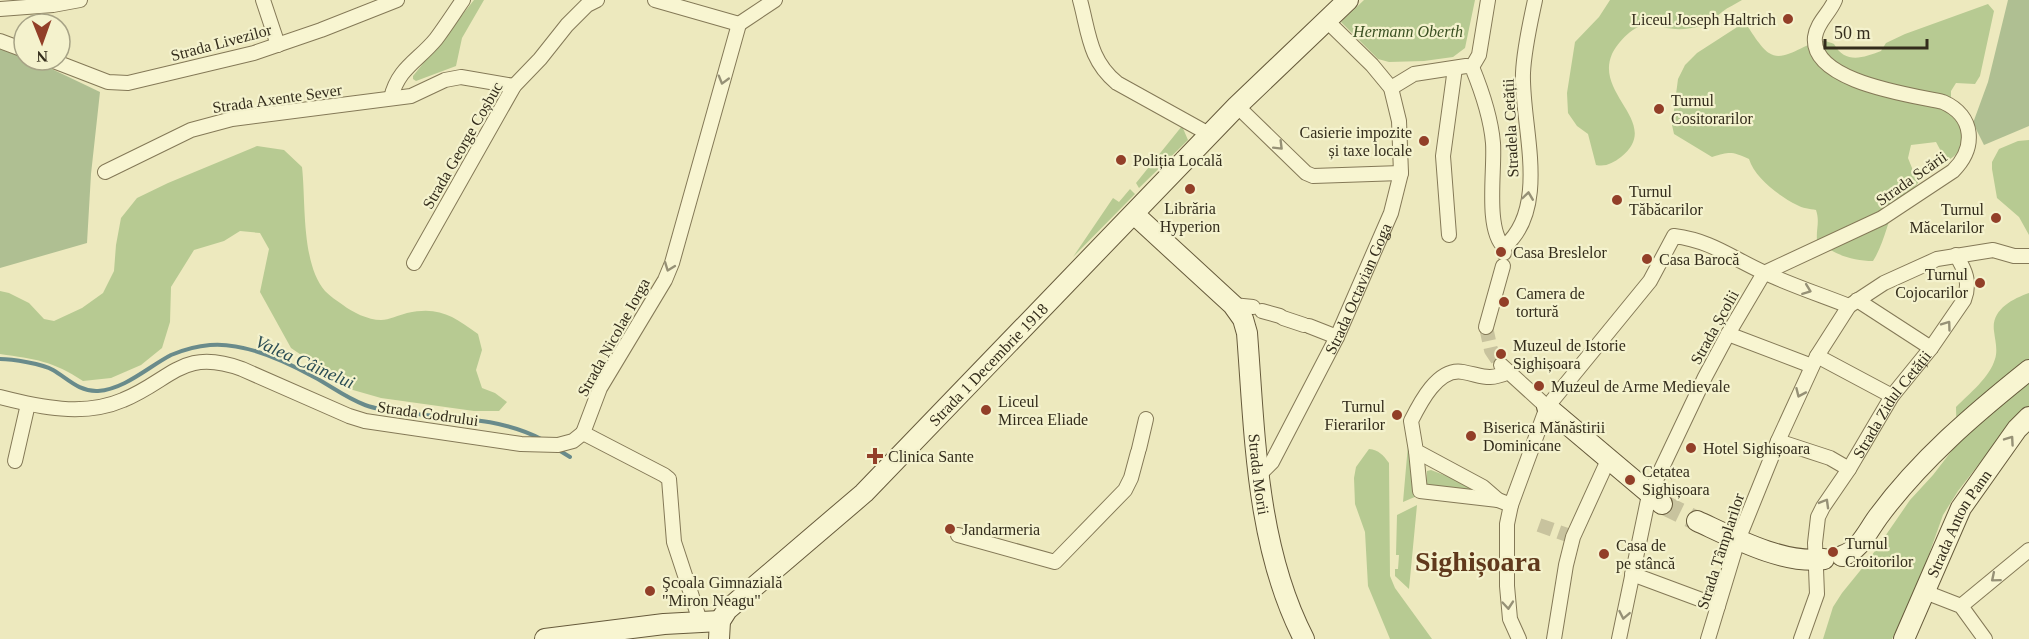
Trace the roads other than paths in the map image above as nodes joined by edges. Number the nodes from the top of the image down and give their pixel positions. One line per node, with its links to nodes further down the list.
1 (80, 0): 13 (street)
2 (263, 0): 16 (street)
3 (397, 0): 16 (street, Strada Livezilor)
4 (463, 0): 22 (street)
5 (597, 0): 20 (street, Strada George Coșbuc)
6 (655, 0): 14 (street)
7 (775, 0): 14 (street)
8 (1080, 0): 24 (street)
9 (1348, 0): 15 (street, Strada 1 Decembrie 1918)
10 (1488, 0): 17 (street)
11 (1535, 0): 29 (street, Stradela Cetății, one-way to 11)
12 (1835, 0): 33 (street, Strada Scării)
13 (0, 9)
14 (739, 24): 48 (street, Strada Nicolae Iorga, one-way to 48)
15 (1332, 26): 21 (street); 23 (street, Strada 1 Decembrie 1918)
16 (278, 45): 18 (street, Strada Livezilor)
17 (1472, 67): 19 (street); 29 (street)
18 (72, 68)
19 (1455, 68): 21 (street); 28 (street)
20 (514, 86): 22 (street, Strada Axente Sever); 32 (street, Strada George Coșbuc)
21 (1391, 88): 26 (street, Strada Octavian Goga)
22 (392, 98): 25 (street, Strada Axente Sever)
23 (1237, 106): 24 (street, Strada 1 Decembrie 1918); 26 (street, one-way to 26)
24 (1209, 134): 27 (street, Strada 1 Decembrie 1918)
25 (105, 172)
26 (1401, 173): 38 (street, Strada Octavian Goga)
27 (1134, 214): 35 (street); 67 (street, Strada 1 Decembrie 1918)
28 (1449, 235)
29 (1504, 255): 36 (street, Stradela Cetății)
30 (1956, 255): 31 (street); 34 (street); 39 (street, Strada Zidul Cetății, one-way to 30)
31 (2029, 256)
32 (414, 263)
33 (1764, 273): 34 (street, one-way to 34); 37 (street, Strada Școlii); 45 (street)
34 (1853, 303): 39 (street); 40 (street, Strada Tâmplarilor)
35 (1233, 305): 38 (street); 54 (street, Strada Morii)
36 (1486, 327)
37 (1728, 334): 40 (street); 55 (street, Strada Școlii)
38 (1337, 337): 54 (street, Strada Octavian Goga)
39 (1931, 348): 42 (street, Strada Zidul Cetății)
40 (1814, 361): 42 (street); 49 (street, Strada Tâmplarilor, one-way to 49)
41 (2029, 370): 61 (street)
42 (1892, 396): 53 (street, Strada Zidul Cetății)
43 (0, 397): 44 (street, Strada Codrului)
44 (28, 404): 48 (street, Strada Codrului); 52 (street)
45 (1547, 407): 50 (street); 51 (street); 56 (street)
46 (2029, 417): 63 (street, Strada Anton Pann, one-way to 46)
47 (1146, 419): 58 (street)
48 (583, 433): 66 (street)
49 (1778, 441): 53 (street); 59 (street, Strada Tâmplarilor)
50 (1416, 451): 56 (street); 56 (street)
51 (1609, 458): 55 (street); 71 (street)
52 (15, 461)
53 (1849, 469): 61 (street, Strada Zidul Cetății, one-way to 53)
54 (1259, 475): 69 (street, Strada Morii)
55 (1655, 499): 62 (street, Strada Școlii)
56 (1504, 502): 70 (street, one-way to 70)
57 (1697, 521): 59 (street)
58 (958, 535)
59 (1738, 540): 61 (street); 64 (street, Strada Tâmplarilor)
60 (2029, 550): 65 (street, one-way to 65)
61 (1827, 558): 74 (street, Strada Zidul Cetății)
62 (1632, 574): 64 (street); 72 (street, Strada Școlii, one-way to 72)
63 (1925, 592): 65 (street); 75 (street, Strada Anton Pann)
64 (1719, 606): 73 (street, Strada Tâmplarilor)
65 (1961, 606): 76 (street)
66 (700, 621): 67 (street); 68 (street)
67 (719, 630)
68 (544, 639)
69 (1304, 639)
70 (1519, 639)
71 (1554, 639)
72 (1619, 639)
73 (1708, 639)
74 (1801, 639)
75 (1904, 639)
76 (1985, 639)

